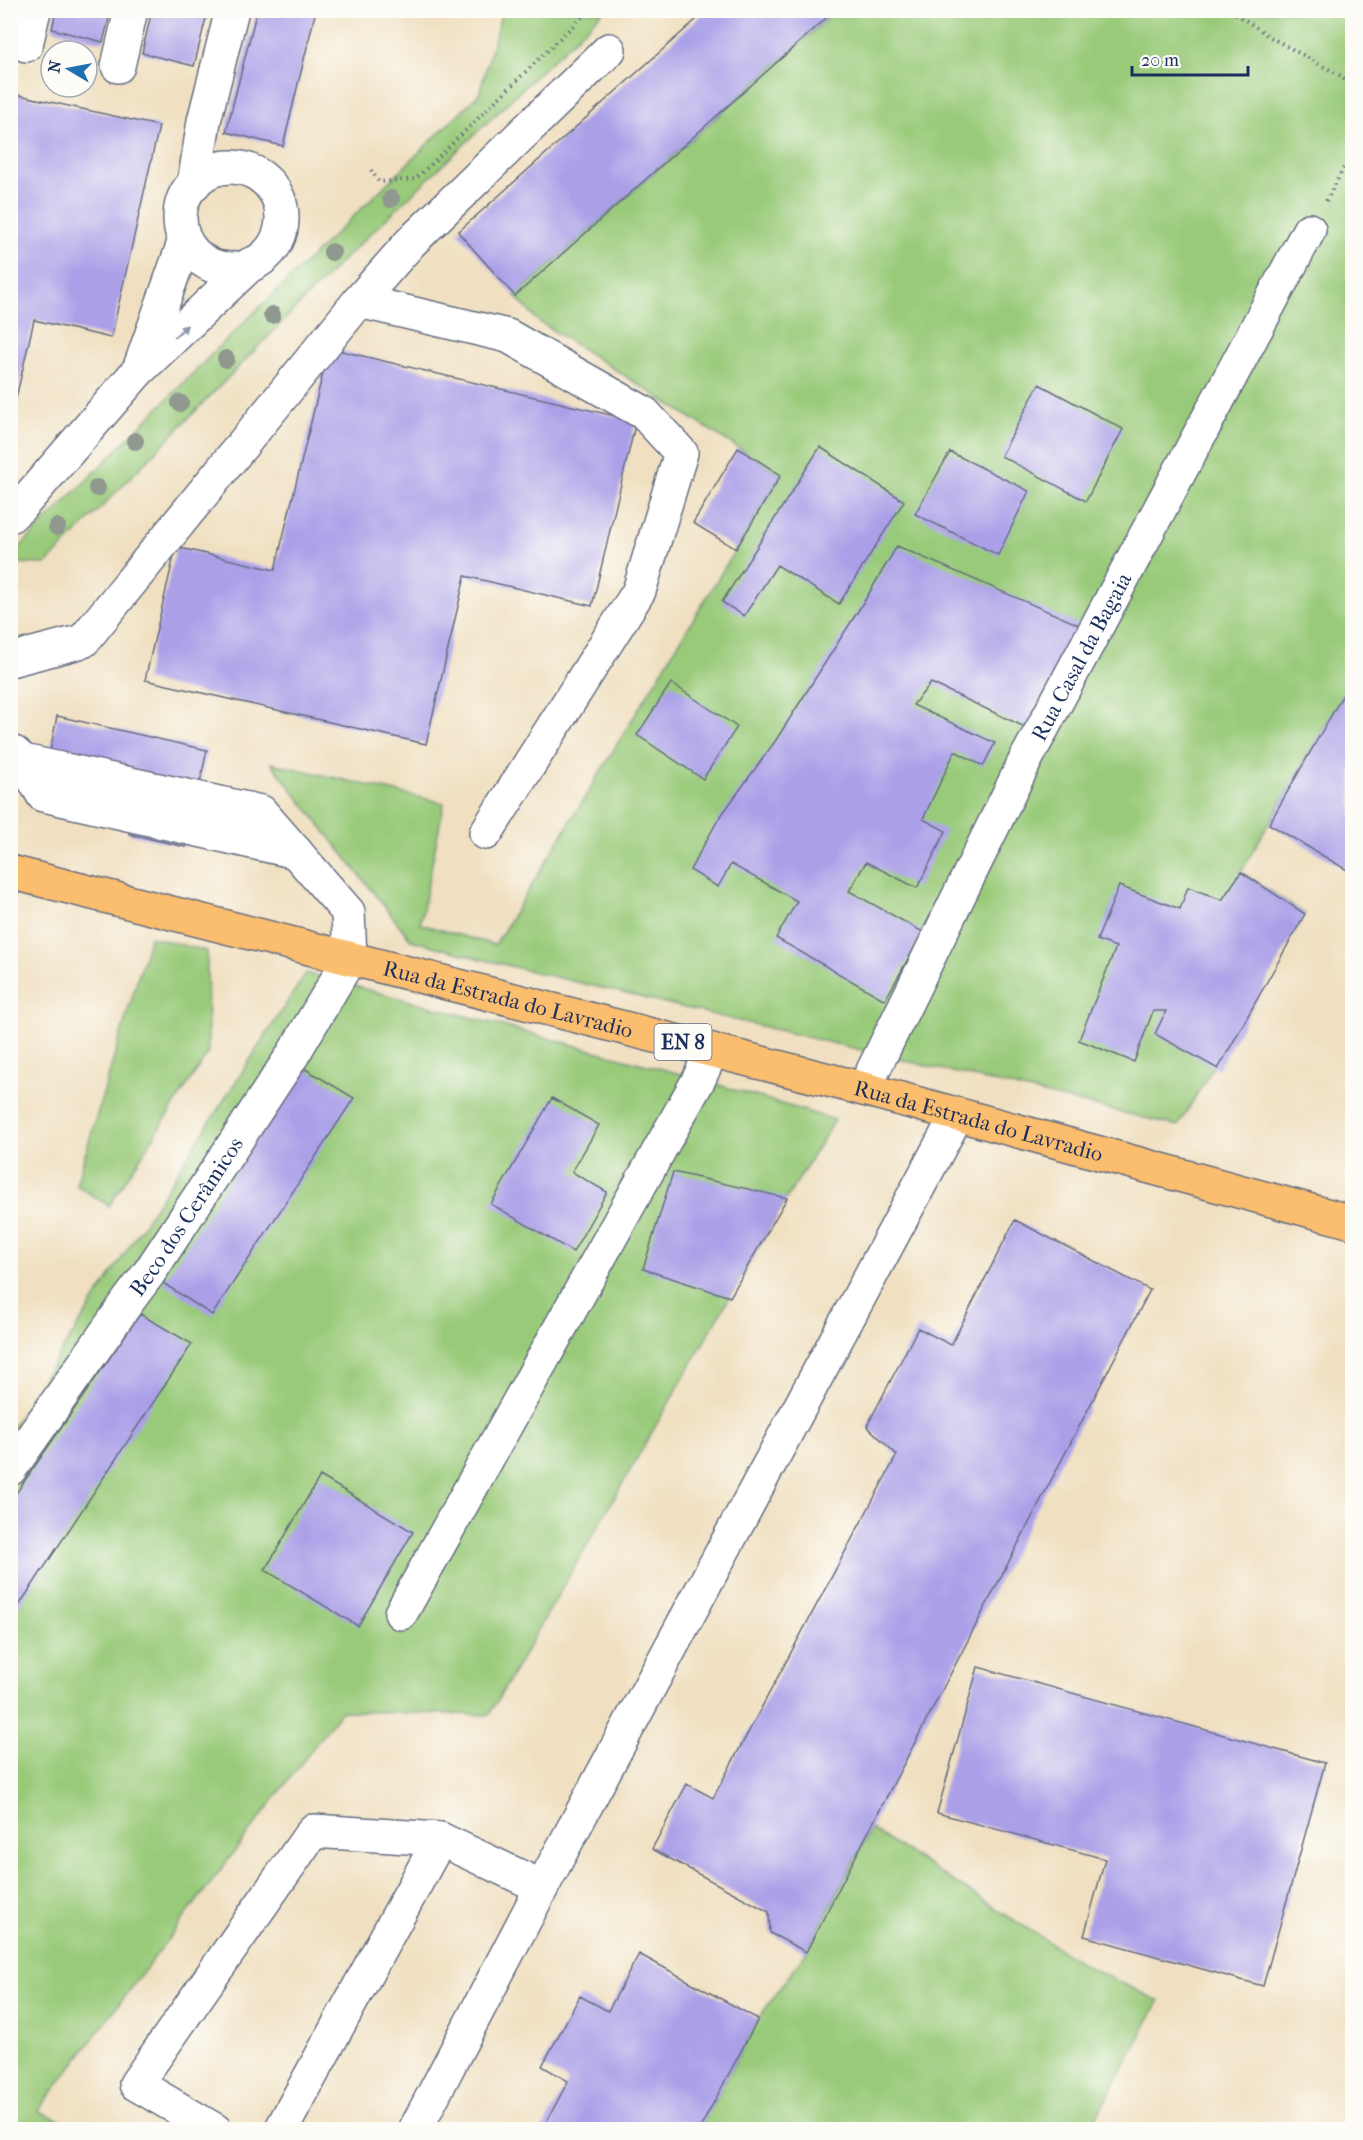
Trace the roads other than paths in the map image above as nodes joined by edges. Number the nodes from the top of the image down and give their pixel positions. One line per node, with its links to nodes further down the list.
1 (34, 10): 4 (street)
2 (131, 10): 6 (street)
3 (232, 10): 7 (street)
4 (26, 45)
5 (609, 50): 11 (street)
6 (118, 66)
7 (194, 184): 9 (street); 10 (street)
8 (1309, 230): 20 (street, Rua Casal da Bagaia)
9 (185, 240): 10 (street); 12 (street)
10 (251, 264): 12 (street, one-way to 10)
11 (359, 301): 14 (street); 16 (street)
12 (138, 371): 13 (street)
13 (14, 508)
14 (10, 660)
15 (17, 756): 18 (street)
16 (486, 833)
17 (10, 872): 18 (main road, Rua da Estrada do Lavradio / EN 8)
18 (350, 958): 19 (main road, Rua da Estrada do Lavradio / EN 8); 23 (street, Beco dos Cerâmicos)
19 (712, 1050): 20 (main road, Rua da Estrada do Lavradio / EN 8); 24 (street)
20 (864, 1089): 21 (main road, Rua da Estrada do Lavradio / EN 8)
21 (957, 1115): 22 (main road, Rua da Estrada do Lavradio / EN 8); 26 (street)
22 (1353, 1222)
23 (10, 1469)
24 (401, 1613)
25 (440, 1839): 26 (street); 27 (street); 28 (street)
26 (542, 1887): 29 (street)
27 (215, 2130)
28 (281, 2130)
29 (415, 2130)

